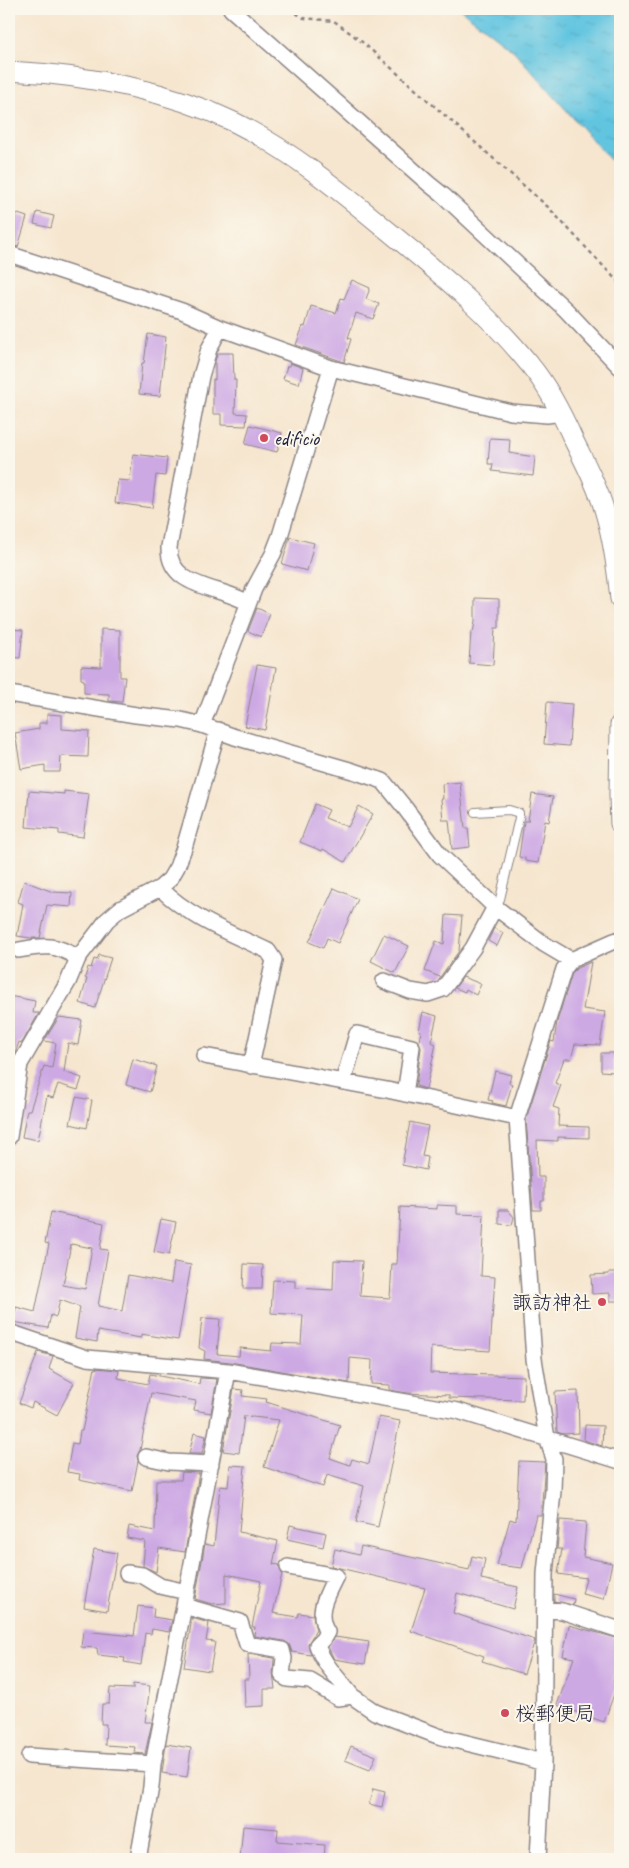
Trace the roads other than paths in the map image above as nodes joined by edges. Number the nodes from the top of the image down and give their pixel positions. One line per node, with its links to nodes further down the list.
1 (231, 9): 5 (street)
2 (9, 71): 7 (street)
3 (9, 254): 4 (street)
4 (220, 328): 6 (street); 10 (street)
5 (620, 367)
6 (331, 368): 7 (street); 10 (street)
7 (561, 413): 8 (street)
8 (617, 556): 9 (street)
9 (620, 599)
10 (248, 603): 13 (street)
11 (9, 694): 13 (street)
12 (620, 724): 16 (street)
13 (202, 725): 14 (street)
14 (218, 730): 17 (street); 18 (street)
15 (476, 812): 18 (lane)
16 (620, 824)
17 (160, 888): 21 (street); 26 (street)
18 (495, 907): 22 (street); 23 (street)
19 (620, 940): 22 (street)
20 (20, 950): 21 (street)
21 (78, 958): 25 (street)
22 (571, 960): 29 (street)
23 (384, 981)
24 (204, 1056): 26 (street)
25 (14, 1062): 30 (street)
26 (251, 1066): 27 (street)
27 (343, 1082): 28 (street); 28 (street)
28 (405, 1094): 29 (street)
29 (517, 1118): 33 (street)
30 (9, 1137)
31 (9, 1332): 32 (street)
32 (228, 1371): 33 (street); 36 (street)
33 (547, 1438): 35 (street); 40 (street)
34 (146, 1457): 36 (street)
35 (620, 1461)
36 (211, 1464): 39 (street)
37 (288, 1567): 42 (street)
38 (127, 1573): 39 (street)
39 (186, 1599): 42 (street); 45 (street)
40 (546, 1609): 41 (street); 44 (street)
41 (620, 1630)
42 (352, 1696): 44 (street)
43 (29, 1756): 45 (street)
44 (543, 1763): 47 (street)
45 (153, 1764): 46 (street)
46 (138, 1859)
47 (538, 1859)

